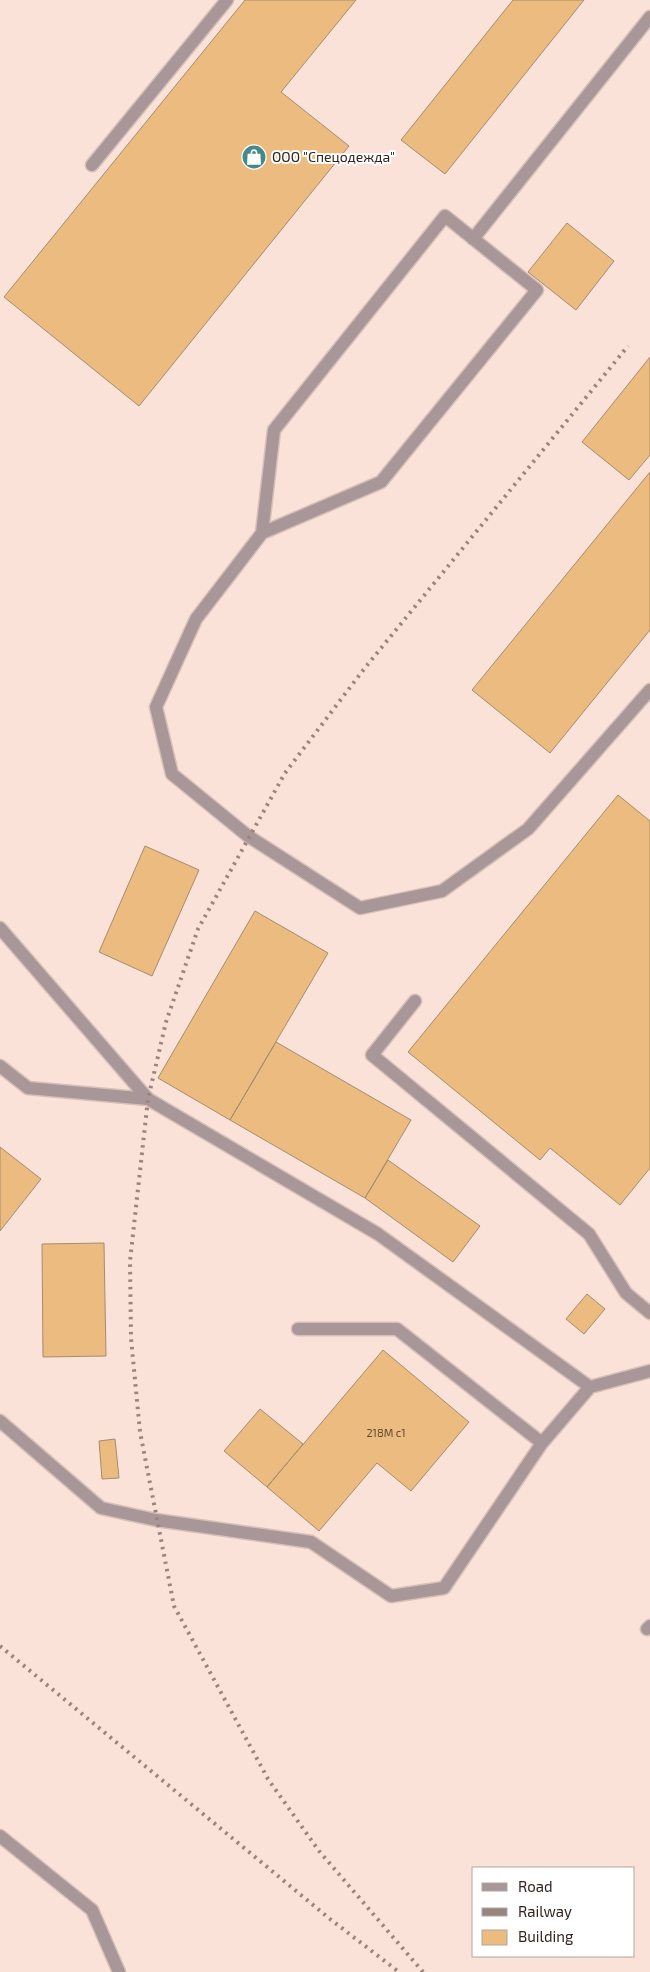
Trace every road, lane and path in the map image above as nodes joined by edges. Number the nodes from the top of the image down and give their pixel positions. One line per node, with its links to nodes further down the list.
1 (227, 0): 3 (street)
2 (650, 17): 4 (street)
3 (92, 165)
4 (473, 239): 5 (street); 5 (street)
5 (262, 533): 6 (street)
6 (650, 690)
7 (0, 928): 10 (street)
8 (415, 1001): 11 (street)
9 (0, 1066): 10 (street)
10 (148, 1098): 14 (street)
11 (650, 1313)
12 (298, 1329): 16 (street)
13 (650, 1371): 14 (street)
14 (590, 1387): 16 (street)
15 (0, 1421): 16 (street)
16 (542, 1443)
17 (0, 1836): 18 (street)
18 (119, 1972)

